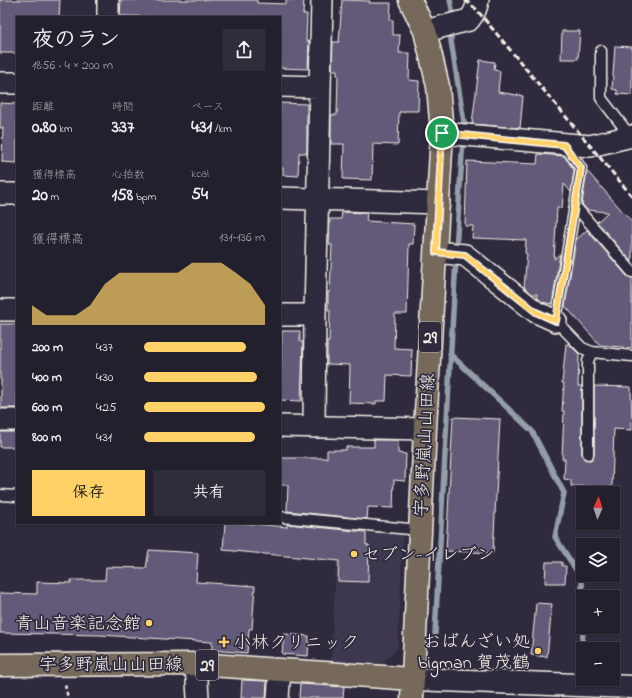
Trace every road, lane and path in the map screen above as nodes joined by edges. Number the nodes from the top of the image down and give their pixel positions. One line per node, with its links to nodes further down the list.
1 (108, 0): 5 (street)
2 (322, 0): 11 (street)
3 (410, 0): 6 (main road, 宇多野嵐山山田線 / 29)
4 (478, 0): 6 (street)
5 (108, 16)
6 (425, 31): 12 (main road, 宇多野嵐山山田線 / 29)
7 (601, 51): 13 (lane)
8 (0, 83): 9 (street)
9 (16, 83)
10 (281, 86): 11 (street)
11 (320, 87): 18 (street)
12 (456, 134): 14 (street); 19 (main road, 宇多野嵐山山田線 / 29)
13 (632, 136): 14 (street)
14 (564, 145): 20 (lane)
15 (0, 194): 16 (street)
16 (16, 194)
17 (281, 198): 18 (street)
18 (318, 199): 19 (street); 26 (street)
19 (439, 203): 21 (main road, 宇多野嵐山山田線 / 29)
20 (575, 206): 22 (lane); 27 (lane)
21 (436, 252): 27 (street); 34 (main road, 宇多野嵐山山田線 / 29)
22 (632, 272)
23 (0, 310): 24 (street)
24 (16, 310)
25 (281, 315): 26 (street)
26 (315, 315): 33 (street)
27 (556, 321): 28 (lane)
28 (592, 352): 29 (lane); 35 (lane)
29 (632, 356)
30 (0, 420): 31 (street)
31 (16, 420)
32 (281, 426): 33 (street)
33 (314, 427): 34 (street)
34 (425, 429): 39 (main road, 宇多野嵐山山田線 / 29)
35 (588, 454)
36 (0, 494): 37 (lane)
37 (16, 496)
38 (281, 517): 39 (lane)
39 (420, 530): 44 (main road, 宇多野嵐山山田線 / 29)
40 (196, 664): 41 (main road, 宇多野嵐山山田線 / 29); 42 (main road, 宇多野嵐山山田線 / 29); 46 (street)
41 (0, 665)
42 (280, 670): 44 (main road, 宇多野嵐山山田線 / 29); 47 (street)
43 (632, 687): 45 (main road)
44 (409, 692): 45 (main road)
45 (572, 692)
46 (198, 698)
47 (278, 698)

